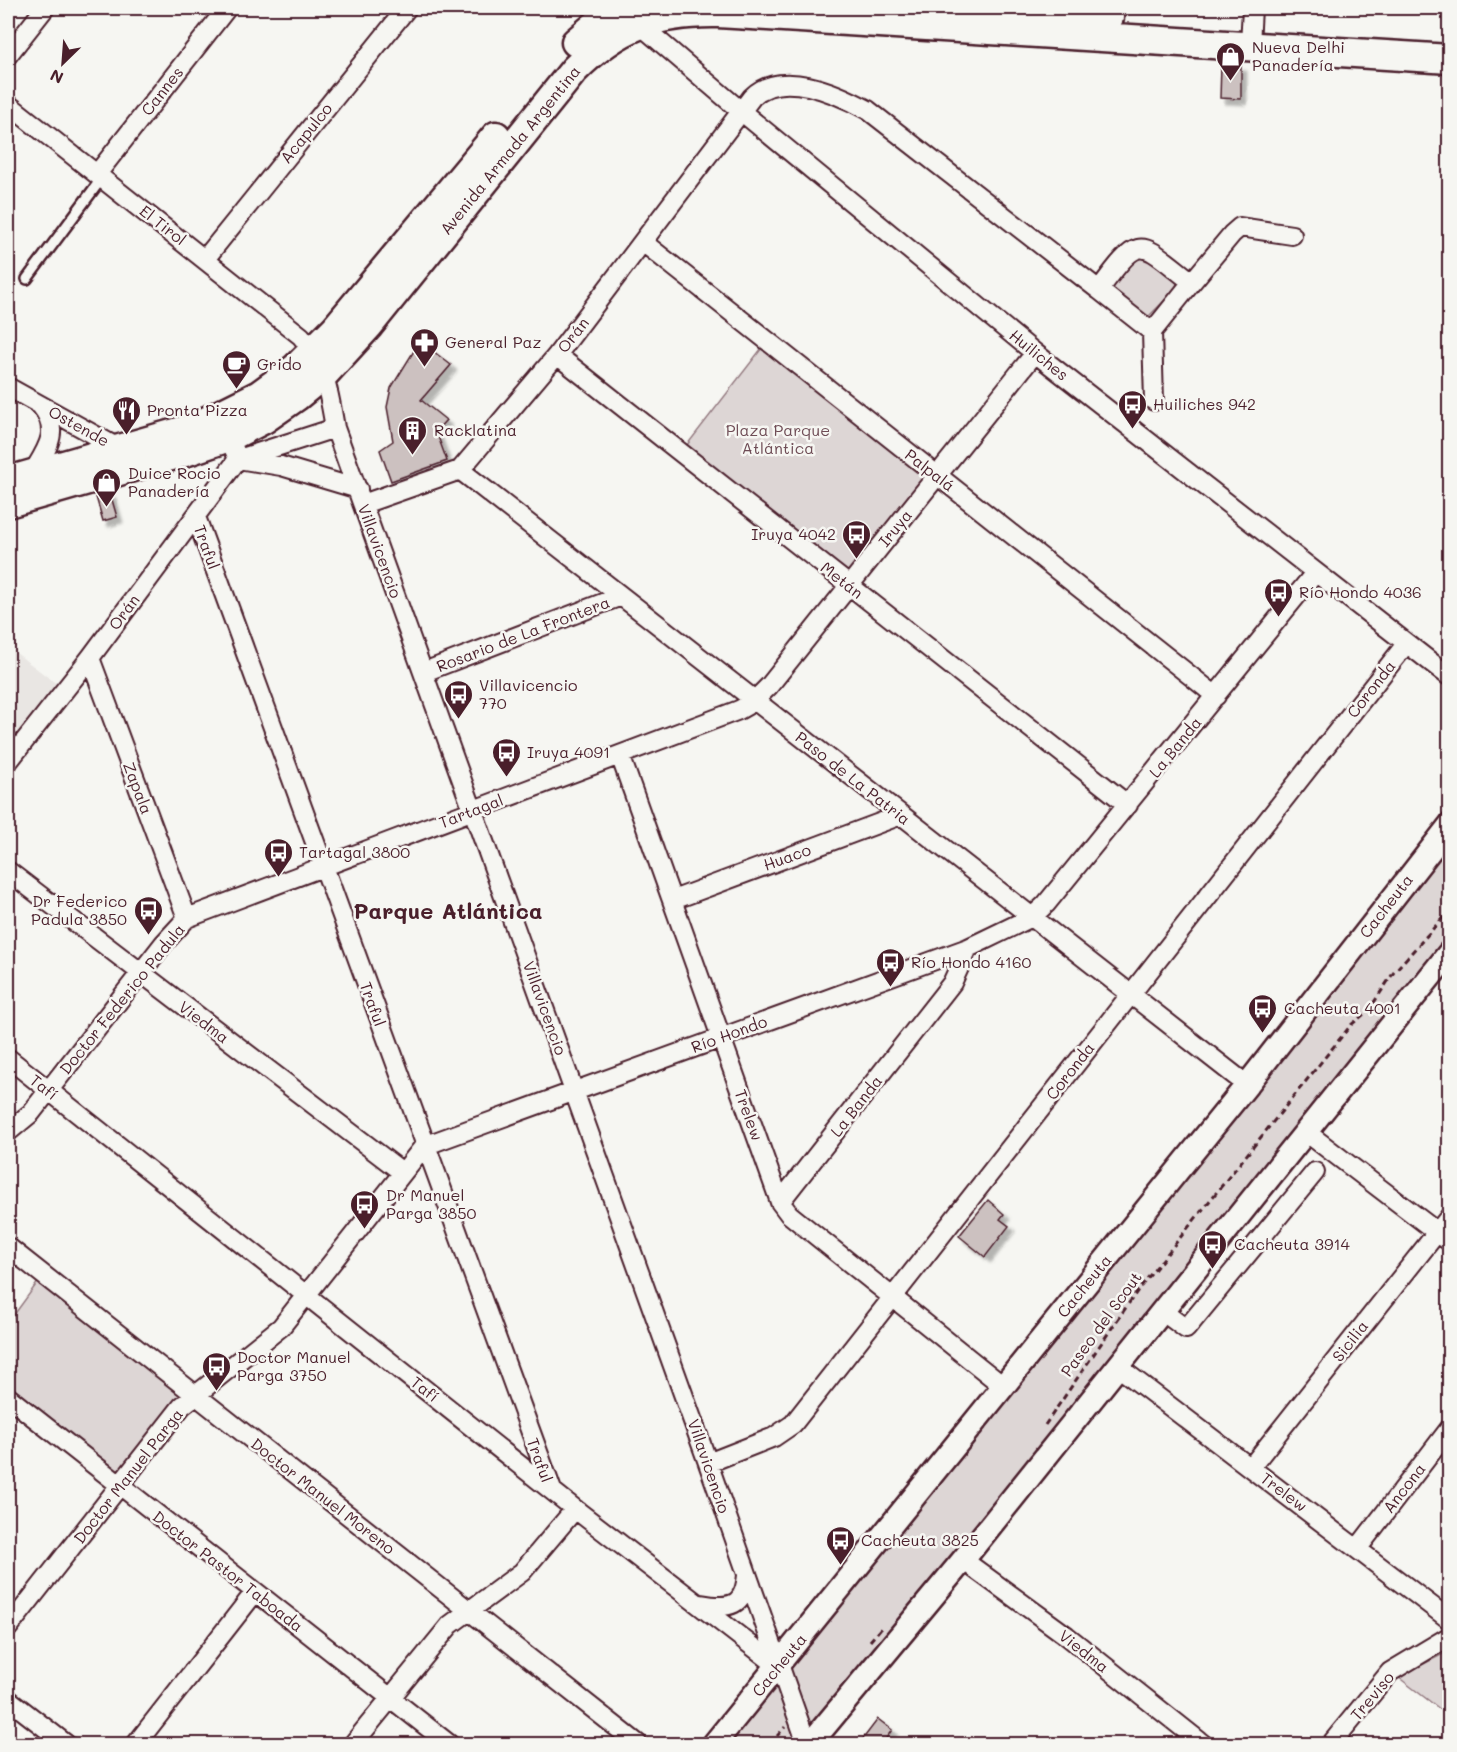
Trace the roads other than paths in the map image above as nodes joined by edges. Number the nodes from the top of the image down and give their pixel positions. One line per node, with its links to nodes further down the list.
1 (45, 8): 9 (street)
2 (227, 8): 13 (street, Cannes)
3 (407, 8): 16 (street, Acapulco)
4 (984, 8): 7 (main road, Avenida Armada Argentina)
5 (630, 15): 6 (main road, Avenida Armada Argentina); 12 (street, Huiliches); 23 (main road, Avenida Armada Argentina)
6 (938, 16): 7 (main road, Avenida Armada Argentina)
7 (1251, 26): 8 (main road, Avenida Armada Argentina); 10 (main road, Avenida Armada Argentina)
8 (1449, 40)
9 (8, 55)
10 (1449, 59)
11 (8, 105): 13 (street, El Tirol)
12 (742, 112): 15 (street, Orán); 19 (street, Orán); 21 (street, Huiliches)
13 (100, 176): 16 (street, El Tirol); 17 (lane)
14 (1292, 235): 18 (street)
15 (644, 243): 22 (street, Orán); 31 (street, Palpalá)
16 (205, 259): 23 (street, El Tirol)
17 (27, 279)
18 (1192, 282): 19 (street); 20 (street)
19 (1100, 290): 20 (street, Orán)
20 (1152, 332): 25 (street)
21 (1035, 353): 31 (street, Iruya); 36 (street, Huiliches)
22 (557, 355): 30 (street, Orán); 37 (street, Metán)
23 (320, 362): 27 (street, Villavicencio); 28 (main road, Avenida Armada Argentina); 29 (main road, Avenida Armada Argentina)
24 (8, 387): 26 (street, Ostende)
25 (1154, 401)
26 (38, 403): 29 (street, Ostende); 32 (street, Ostende)
27 (335, 428): 28 (street); 33 (street, Villavicencio)
28 (233, 448): 33 (street); 34 (main road, Avenida Armada Argentina); 35 (street, Orán)
29 (120, 449): 32 (main road, Avenida Armada Argentina)
30 (460, 470): 33 (street); 38 (street, Paso de La Patria)
31 (937, 476): 37 (street, Iruya); 43 (street, Palpalá)
32 (20, 477)
33 (360, 497): 41 (street, Villavicencio)
34 (8, 503)
35 (196, 517): 40 (street, Orán); 51 (street, Traful)
36 (1315, 573): 39 (street, Huiliches); 43 (street, La Banda)
37 (849, 586): 44 (street, Iruya); 47 (street, Metán)
38 (621, 596): 41 (street, Rosario de La Frontera); 44 (street, Paso de La Patria)
39 (1406, 644): 42 (street, Huiliches); 59 (street, Coronda)
40 (90, 658): 46 (street, Orán); 55 (street, Zapala)
41 (424, 672): 48 (street, Villavicencio)
42 (1449, 677)
43 (1216, 696): 47 (street, La Banda)
44 (753, 702): 45 (street, Tartagal); 49 (street, Paso de La Patria)
45 (621, 755): 48 (street, Tartagal); 53 (street, Trelew)
46 (8, 762)
47 (1128, 805): 54 (street, La Banda)
48 (474, 810): 51 (street, Tartagal); 64 (street, Villavicencio)
49 (901, 815): 53 (street, Huaco); 54 (street, Paso de La Patria)
50 (1449, 825): 62 (street, Cacheuta)
51 (323, 867): 55 (street, Tartagal); 67 (street, Traful)
52 (8, 870): 58 (street, Viedma)
53 (673, 900): 60 (street, Trelew)
54 (1032, 917): 56 (street, Río Hondo); 59 (street, Paso de La Patria)
55 (187, 918): 58 (street, Doctor Federico Padula)
56 (968, 948): 60 (street, Río Hondo); 70 (street, La Banda)
57 (1449, 952): 66 (street)
58 (141, 973): 63 (street, Doctor Federico Padula); 68 (street, Viedma)
59 (1131, 994): 62 (street, Paso de La Patria); 75 (street, Coronda)
60 (721, 1037): 64 (street, Río Hondo); 70 (street, Trelew)
61 (8, 1058): 63 (street, Tafí)
62 (1246, 1085): 78 (street, Cacheuta)
63 (50, 1091): 65 (street, Doctor Federico Padula); 74 (street, Tafí)
64 (575, 1092): 67 (street, Río Hondo); 82 (street, Villavicencio)
65 (8, 1132)
66 (1306, 1132): 72 (street); 76 (street)
67 (424, 1146): 68 (street, Doctor Manuel Parga); 85 (street, Traful)
68 (402, 1172): 74 (street, Doctor Manuel Parga)
69 (1315, 1172): 76 (street)
70 (780, 1202): 75 (street, Trelew)
71 (1449, 1215): 72 (street, Sicilia)
72 (1443, 1237): 83 (street, Sicilia)
73 (8, 1247): 79 (street, Doctor Manuel Moreno)
74 (307, 1296): 79 (street, Doctor Manuel Parga); 85 (street, Tafí)
75 (892, 1298): 78 (street, Trelew); 82 (street, Coronda)
76 (1162, 1311): 77 (street)
77 (1117, 1366): 83 (street, Trelew); 88 (street)
78 (1004, 1386): 96 (street, Cacheuta)
79 (195, 1395): 84 (street, Doctor Manuel Parga); 92 (street, Doctor Manuel Moreno)
80 (8, 1397): 84 (street, Doctor Pastor Taboada)
81 (1449, 1428): 87 (street, Ancona)
82 (708, 1463): 89 (street, Villavicencio)
83 (1251, 1467): 87 (street, Trelew)
84 (120, 1486): 90 (street, Doctor Pastor Taboada); 94 (street, Doctor Manuel Parga)
85 (552, 1490): 86 (street, Tafí)
86 (575, 1509): 91 (street, Tafí); 92 (street)
87 (1358, 1548): 93 (street, Trelew)
88 (963, 1560): 105 (street); 106 (street, Viedma)
89 (747, 1575): 91 (street); 96 (street, Villavicencio)
90 (255, 1592): 97 (street, Doctor Pastor Taboada); 100 (street)
91 (698, 1603): 96 (street, Tafí)
92 (468, 1610): 97 (street); 103 (street, Doctor Manuel Moreno)
93 (1449, 1620)
94 (8, 1628)
95 (1449, 1636): 107 (street, Treviso)
96 (778, 1666): 104 (street, Cacheuta); 105 (street)
97 (390, 1698): 101 (street); 102 (street, Doctor Pastor Taboada)
98 (8, 1699): 99 (street)
99 (66, 1744)
100 (136, 1744)
101 (353, 1744)
102 (449, 1744)
103 (638, 1744)
104 (714, 1744)
105 (808, 1744)
106 (1203, 1744)
107 (1331, 1744)

